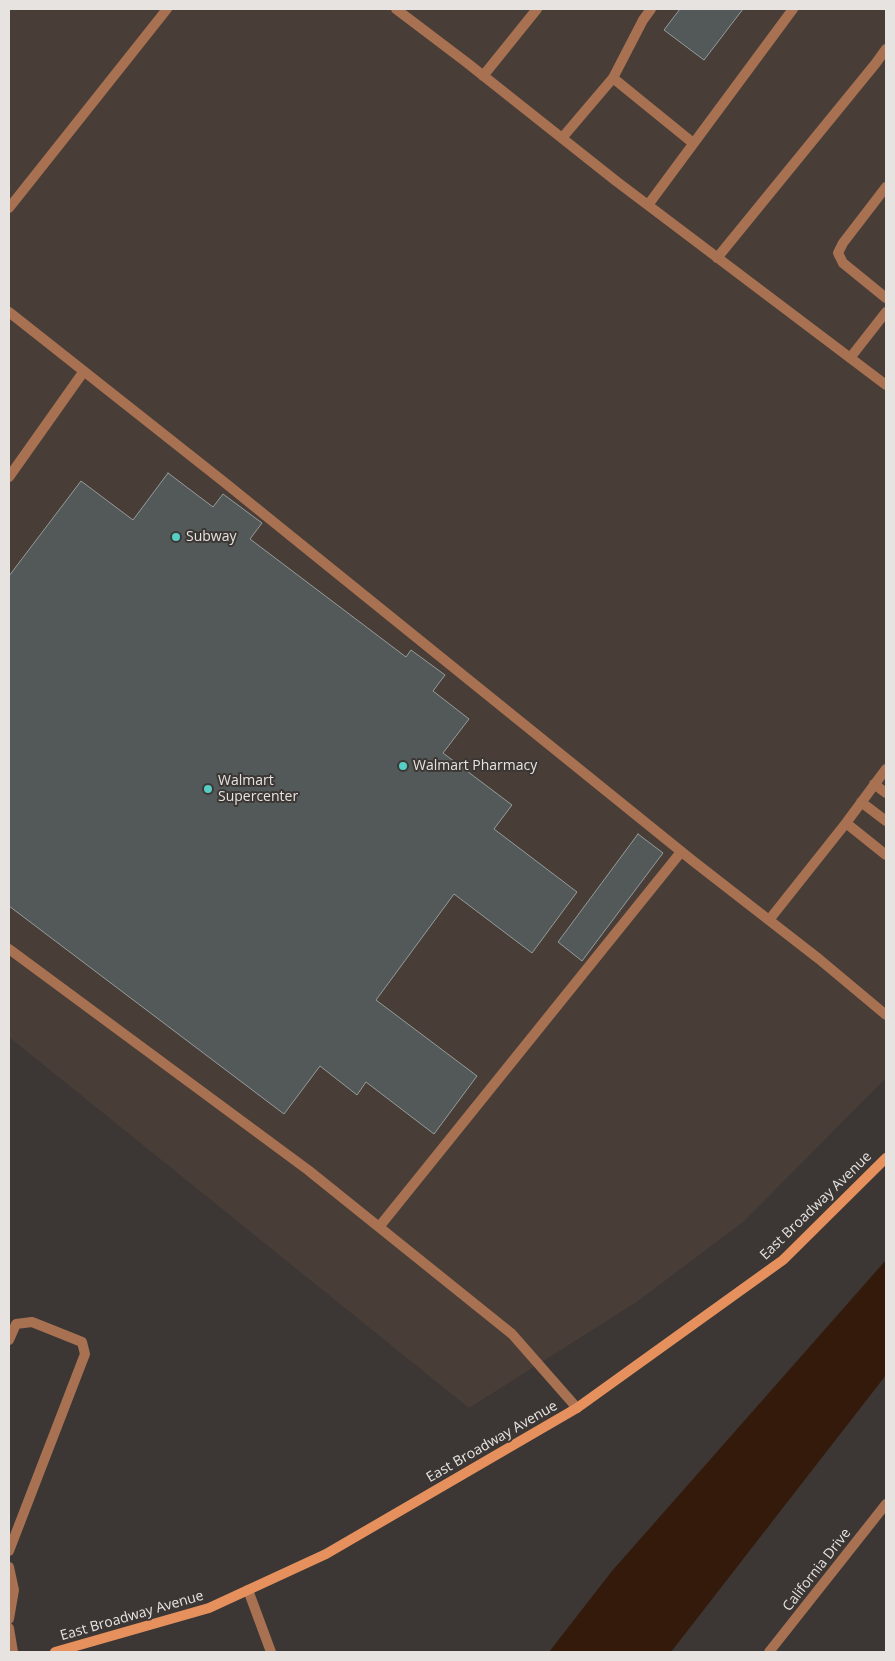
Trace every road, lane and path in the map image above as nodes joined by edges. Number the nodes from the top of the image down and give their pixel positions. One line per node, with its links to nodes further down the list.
1 (167, 9): 13 (street)
2 (396, 9): 7 (street)
3 (537, 9): 7 (street)
4 (652, 9): 8 (street)
5 (793, 9): 10 (street)
6 (886, 49): 14 (street)
7 (484, 76): 9 (street)
8 (613, 78): 9 (street); 10 (street)
9 (562, 138): 12 (street)
10 (694, 143): 12 (street)
11 (886, 186): 15 (street)
12 (648, 205): 14 (street)
13 (9, 208)
14 (717, 258): 18 (street)
15 (886, 298)
16 (9, 312): 19 (street)
17 (886, 312): 18 (street)
18 (850, 358): 20 (street)
19 (84, 371): 21 (street); 28 (street)
20 (886, 385)
21 (9, 478)
22 (886, 768): 23 (street)
23 (874, 784): 24 (street); 25 (street)
24 (886, 793)
25 (861, 802): 26 (street); 27 (street)
26 (886, 821)
27 (846, 823): 29 (street); 30 (street)
28 (681, 852): 30 (street); 34 (street)
29 (886, 855)
30 (769, 920): 32 (street)
31 (9, 948): 34 (street)
32 (886, 1015)
33 (886, 1158): 36 (street, East Broadway Avenue)
34 (379, 1227): 36 (street)
35 (9, 1340): 38 (street)
36 (577, 1408): 40 (street, East Broadway Avenue)
37 (886, 1504): 46 (street, California Drive)
38 (9, 1551)
39 (9, 1567): 41 (street)
40 (248, 1590): 44 (street, East Broadway Avenue); 45 (street)
41 (9, 1620)
42 (9, 1628): 43 (street)
43 (14, 1652)
44 (55, 1652)
45 (271, 1652)
46 (769, 1652)

